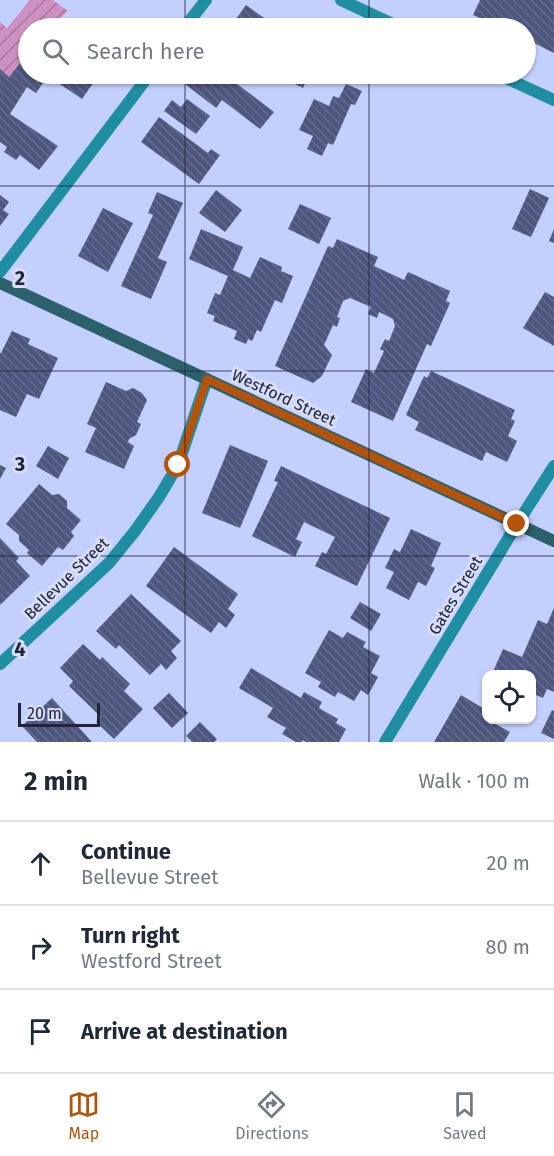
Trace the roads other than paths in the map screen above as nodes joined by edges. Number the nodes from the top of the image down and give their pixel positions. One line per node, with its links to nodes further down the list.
1 (206, 0): 3 (street)
2 (341, 0): 4 (street)
3 (192, 18)
4 (380, 18)
5 (142, 84): 8 (street)
6 (519, 84): 7 (street)
7 (554, 100)
8 (0, 272)
9 (0, 283): 10 (main road, Westford Street)
10 (207, 379): 12 (main road, Westford Street); 14 (street, Bellevue Street)
11 (554, 466): 12 (street, Gates Street)
12 (517, 524): 13 (main road, Westford Street); 15 (street, Gates Street)
13 (554, 541)
14 (0, 664)
15 (386, 742)

